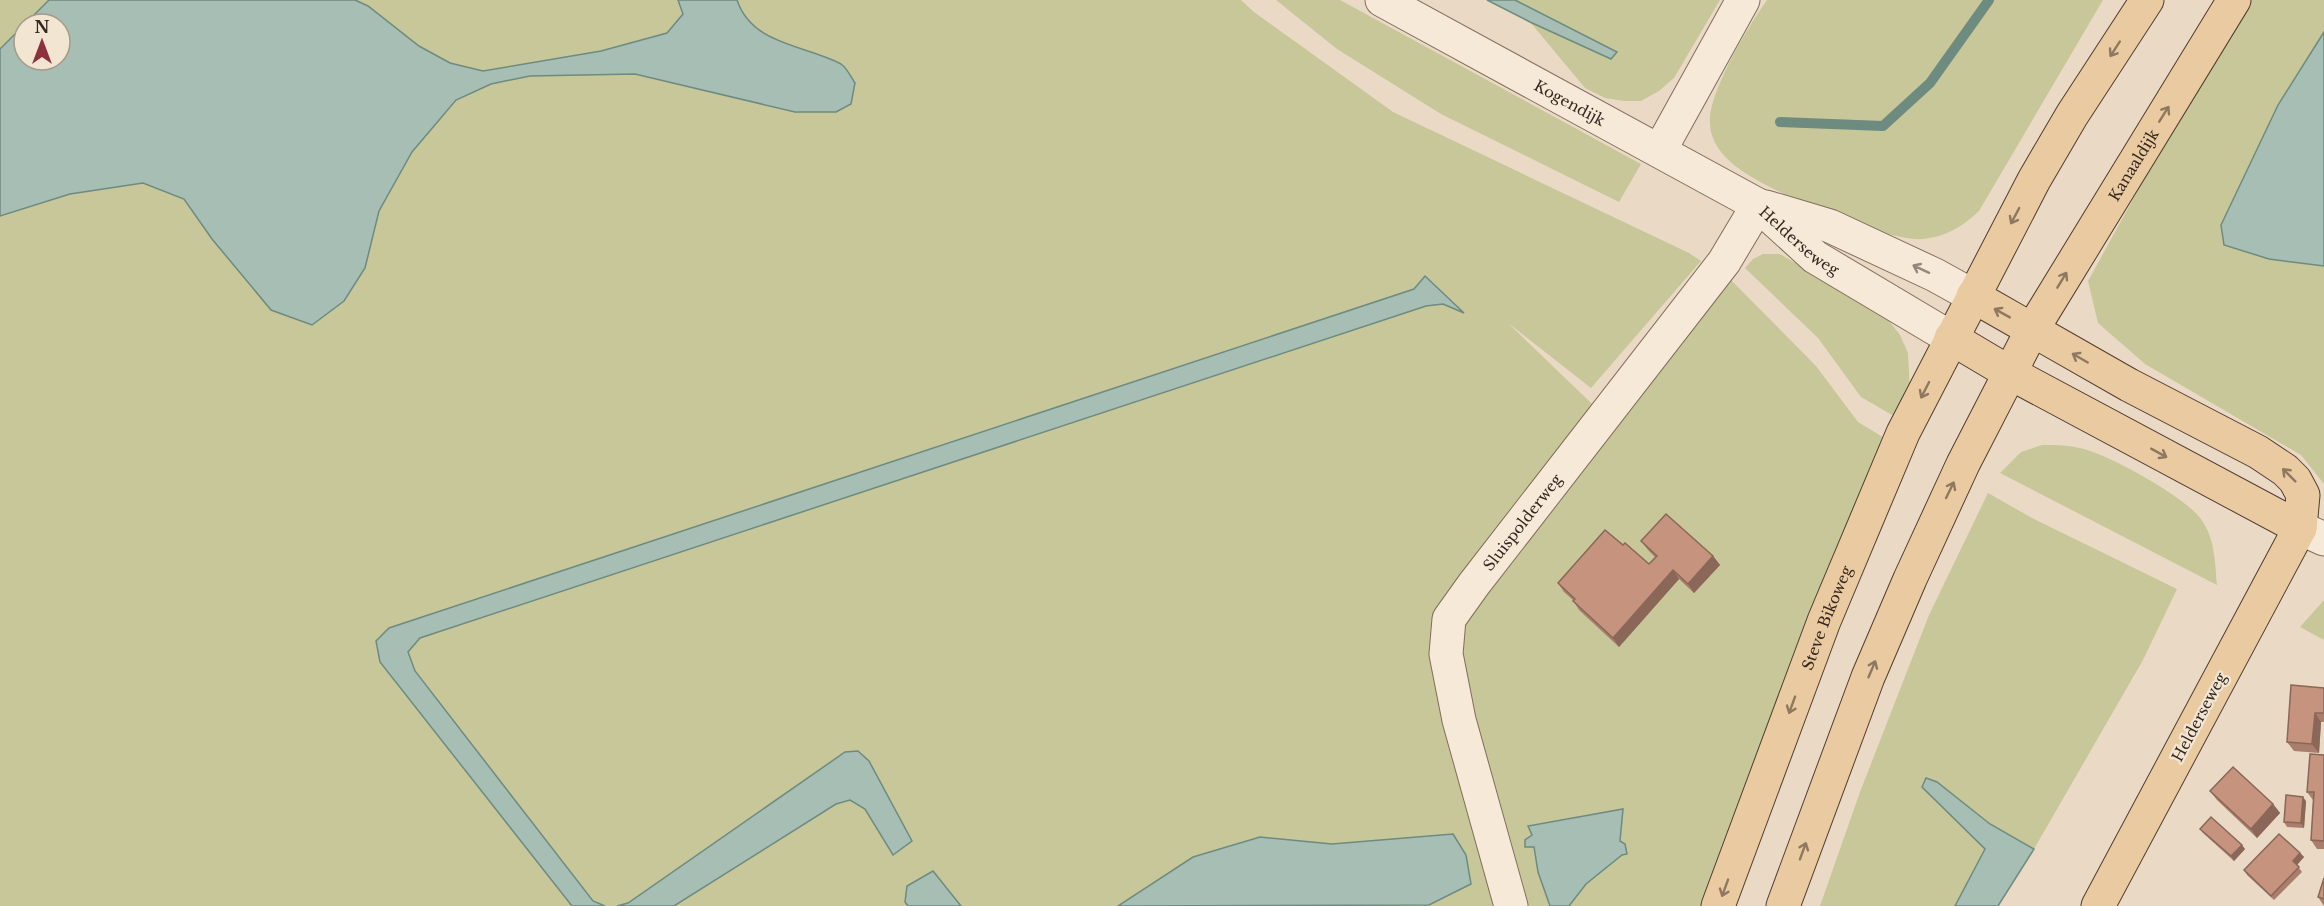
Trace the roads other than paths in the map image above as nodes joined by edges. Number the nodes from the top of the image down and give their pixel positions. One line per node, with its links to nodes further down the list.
1 (1382, 0): 5 (street, Kogendijk)
2 (1743, 0): 5 (street)
3 (2147, 0): 7 (main road, one-way to 7)
4 (2234, 0): 8 (main road, Kanaaldijk, one-way to 4)
5 (1660, 150): 6 (street, Kogendijk)
6 (1758, 205): 7 (street, Helderseweg, one-way to 6); 9 (street, Helderseweg); 12 (street, Sluispolderweg)
7 (1973, 296): 8 (main road, one-way to 7); 9 (main road, Steve Bikoweg)
8 (2032, 330): 10 (main road); 11 (main road, Helderseweg, one-way to 8)
9 (1951, 338): 10 (main road); 13 (main road, Steve Bikoweg, one-way to 13)
10 (2010, 373): 11 (main road, one-way to 11); 14 (main road, one-way to 10)
11 (2312, 534): 15 (main road, Helderseweg)
12 (1508, 895)
13 (1718, 906)
14 (1783, 906)
15 (2098, 906)

